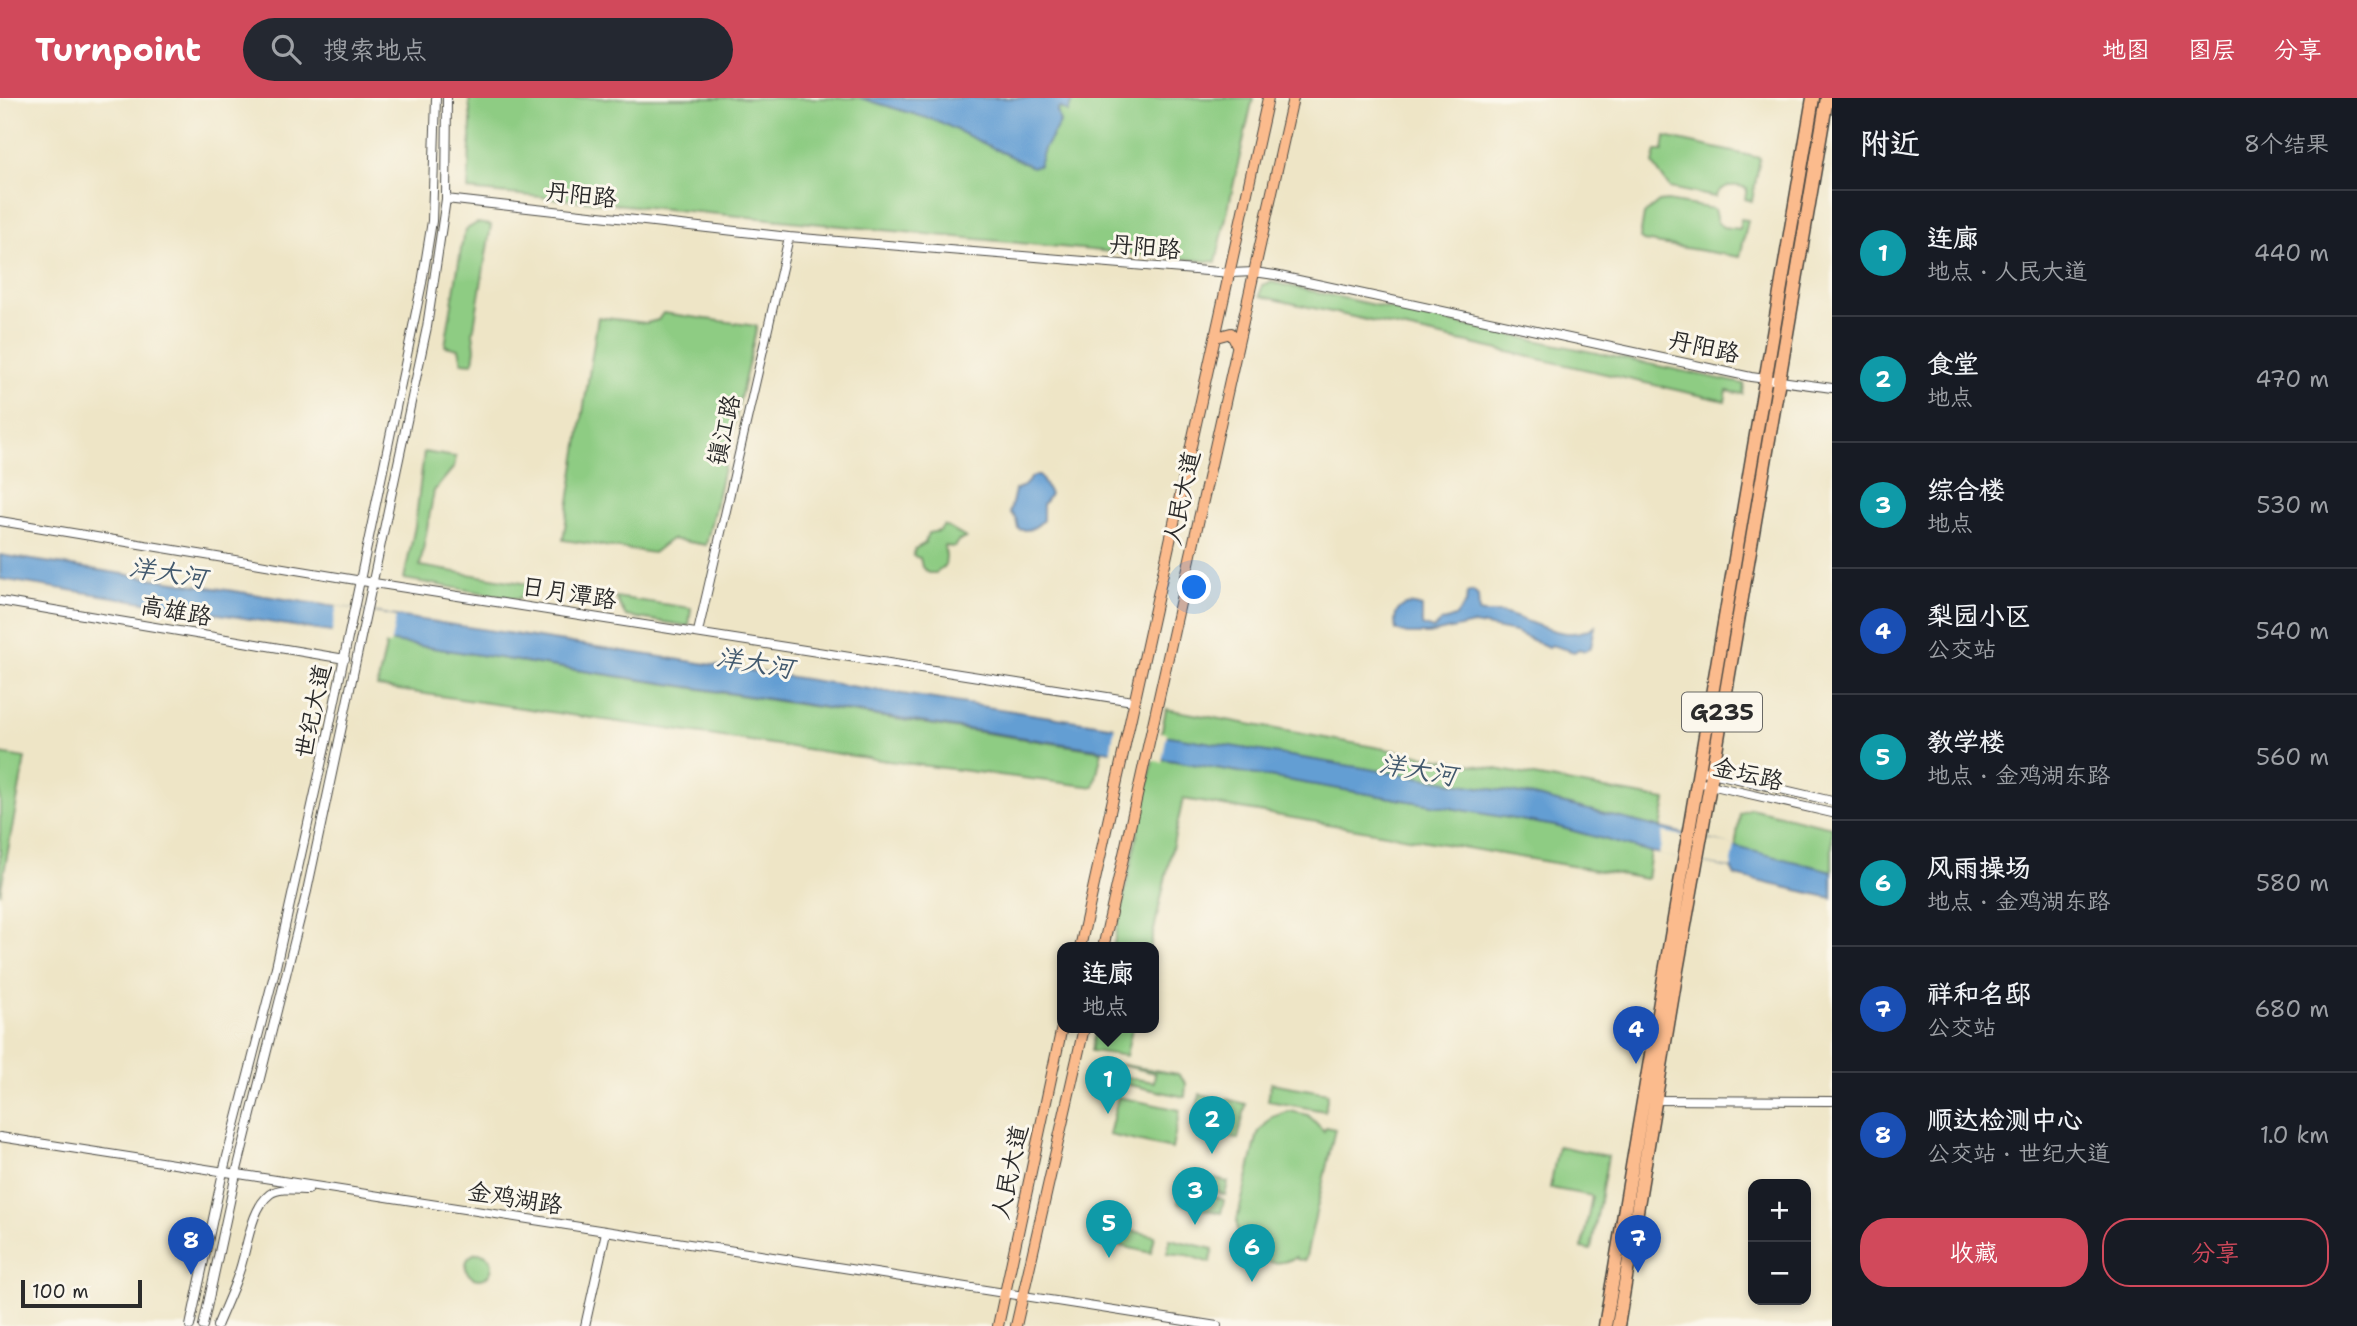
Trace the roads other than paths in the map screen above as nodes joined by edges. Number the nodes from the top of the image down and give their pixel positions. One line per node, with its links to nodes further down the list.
1 (436, 98): 17 (street, 世纪大道)
2 (447, 98): 7 (street, 世纪大道)
3 (1268, 98): 10 (main road, 人民大道)
4 (1293, 98): 9 (main road, 人民大道)
5 (1813, 98): 13 (highway, G235)
6 (1827, 98): 14 (highway, G235)
7 (446, 199): 8 (street, 丹阳路); 18 (street, 世纪大道)
8 (789, 237): 10 (street, 丹阳路); 20 (street, 镇江路)
9 (1254, 272): 10 (street, 丹阳路); 12 (main road, 人民大道); 13 (street, 丹阳路)
10 (1231, 273): 11 (main road, 人民大道)
11 (1216, 337): 12 (main road); 22 (main road, 人民大道)
12 (1237, 345): 27 (main road, 人民大道)
13 (1765, 379): 14 (street, 丹阳路); 23 (highway, G235)
14 (1778, 381): 15 (street, 丹阳路); 23 (highway, G235)
15 (1832, 388)
16 (0, 521): 17 (street, 日月潭路)
17 (360, 580): 18 (street, 日月潭路); 21 (street, 世纪大道)
18 (374, 583): 20 (street, 日月潭路); 34 (street, 世纪大道)
19 (0, 601): 21 (street, 高雄路)
20 (698, 632): 22 (street, 日月潭路)
21 (345, 659): 33 (street, 世纪大道)
22 (1133, 701): 26 (main road, 人民大道)
23 (1705, 778): 24 (street, 金坛路); 25 (street, 金坛路); 30 (highway, G235)
24 (1832, 801)
25 (1832, 813)
26 (1081, 942)
27 (1104, 942)
28 (1061, 1033): 37 (main road, 人民大道)
29 (1083, 1033): 38 (main road, 人民大道)
30 (1650, 1100): 31 (street); 48 (highway, G235); 49 (highway, G235)
31 (1832, 1101)
32 (0, 1137): 33 (street, 金鸡湖路)
33 (223, 1172): 34 (street, 金鸡湖路); 41 (street, 世纪大道)
34 (236, 1174): 35 (street, 金鸡湖路); 42 (street, 世纪大道)
35 (333, 1190): 36 (street, 金鸡湖路); 43 (street)
36 (606, 1232): 39 (street, 金鸡湖路); 44 (street)
37 (1018, 1235): 38 (main road); 39 (main road, 人民大道)
38 (1037, 1238): 40 (main road, 人民大道)
39 (1005, 1292): 40 (street, 金鸡湖路); 45 (main road, 人民大道)
40 (1023, 1295): 46 (main road, 人民大道); 47 (street, 金鸡湖路)
41 (190, 1326)
42 (203, 1326)
43 (217, 1326)
44 (585, 1326)
45 (998, 1326)
46 (1017, 1326)
47 (1217, 1326)
48 (1605, 1326)
49 (1619, 1326)

